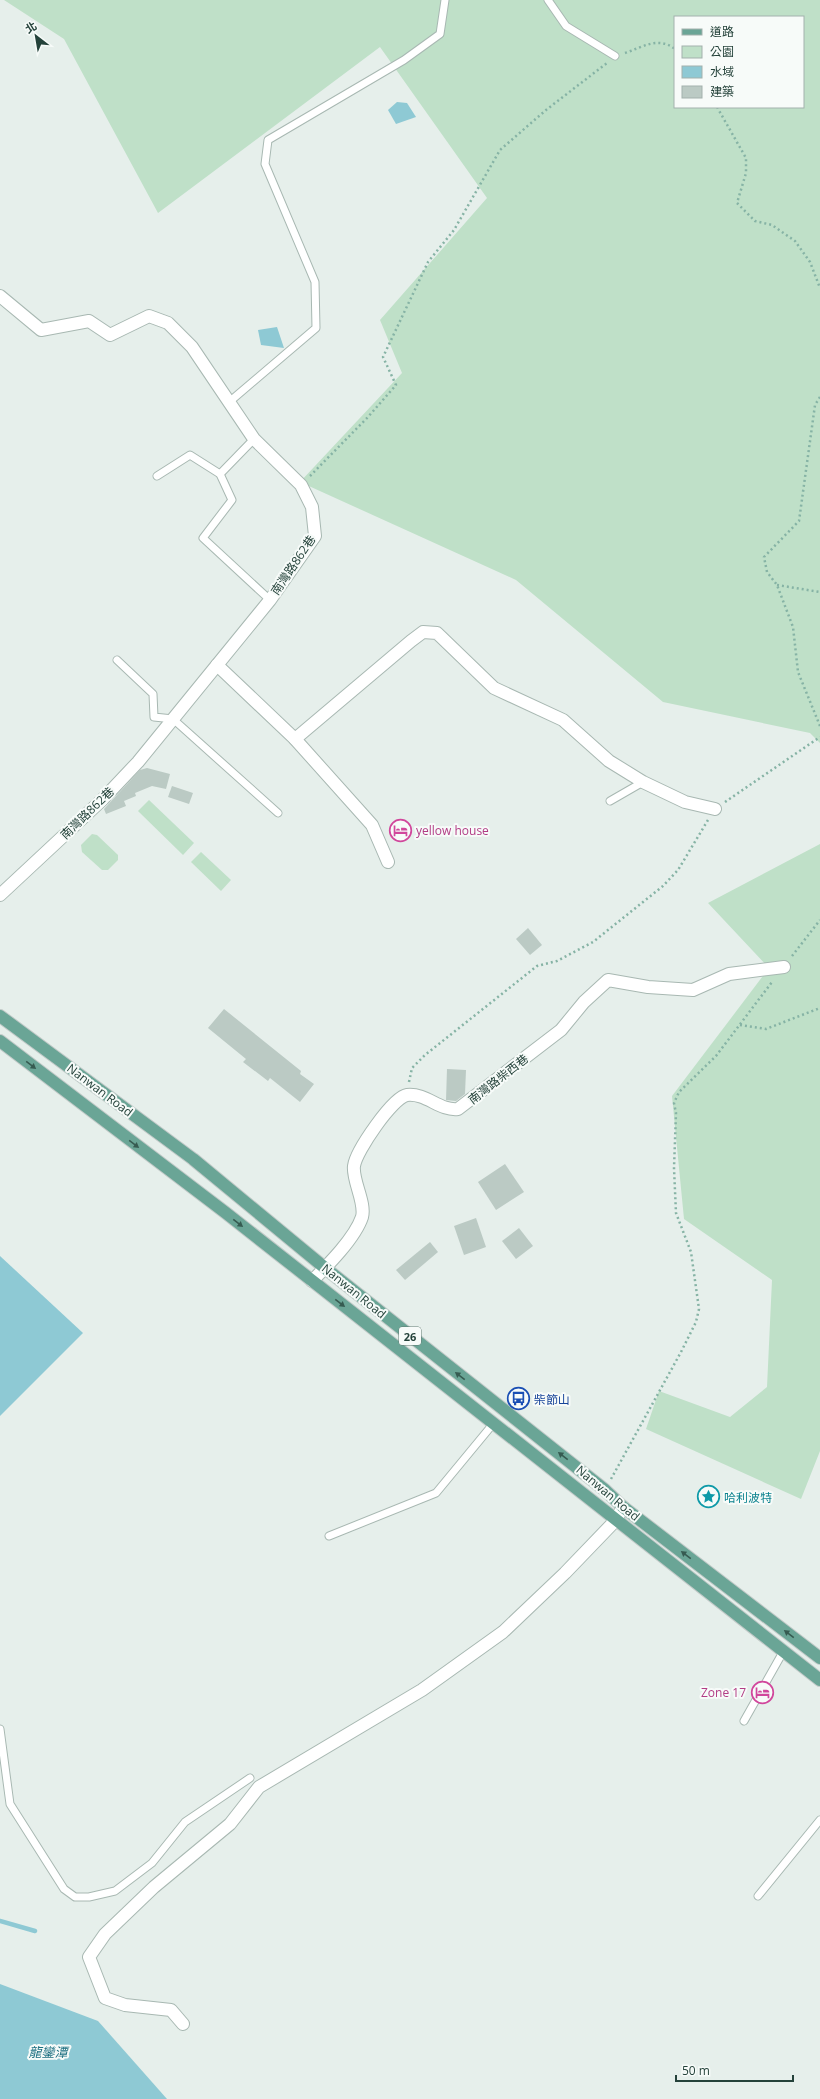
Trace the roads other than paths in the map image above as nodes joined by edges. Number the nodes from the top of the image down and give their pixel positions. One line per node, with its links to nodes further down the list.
1 (445, 0): 5 (lane)
2 (548, 0): 3 (lane)
3 (615, 56)
4 (0, 296): 5 (street, 南灣路862巷)
5 (228, 403): 6 (street, 南灣路862巷)
6 (254, 439): 7 (lane); 9 (street, 南灣路862巷)
7 (220, 474): 8 (lane); 9 (lane)
8 (157, 476)
9 (270, 600): 11 (street, 南灣路862巷)
10 (117, 660): 12 (lane)
11 (217, 665): 12 (street, 南灣路862巷); 13 (street)
12 (173, 720): 17 (lane); 19 (street, 南灣路862巷)
13 (295, 739): 14 (street); 18 (street)
14 (642, 782): 15 (lane); 16 (street)
15 (610, 801)
16 (715, 809)
17 (278, 813)
18 (388, 862)
19 (0, 895)
20 (784, 967): 23 (street, 南灣路柴西巷)
21 (0, 1016): 23 (main road, Nanwan Road / 26)
22 (0, 1041): 24 (main road, Nanwan Road / 26, one-way to 24)
23 (325, 1268): 24 (street); 26 (main road, Nanwan Road / 26, one-way to 23)
24 (312, 1281): 25 (main road, Nanwan Road / 26, one-way to 25)
25 (493, 1424): 27 (main road, Nanwan Road / 26); 28 (lane)
26 (623, 1507): 27 (street); 30 (main road, Nanwan Road / 26, one-way to 26)
27 (615, 1520): 29 (main road, Nanwan Road / 26); 37 (street)
28 (330, 1536)
29 (782, 1652): 31 (main road, Nanwan Road / 26); 32 (lane)
30 (820, 1658)
31 (820, 1680)
32 (744, 1721)
33 (0, 1729): 34 (lane)
34 (250, 1778)
35 (820, 1820): 36 (lane)
36 (758, 1896)
37 (183, 2024)

